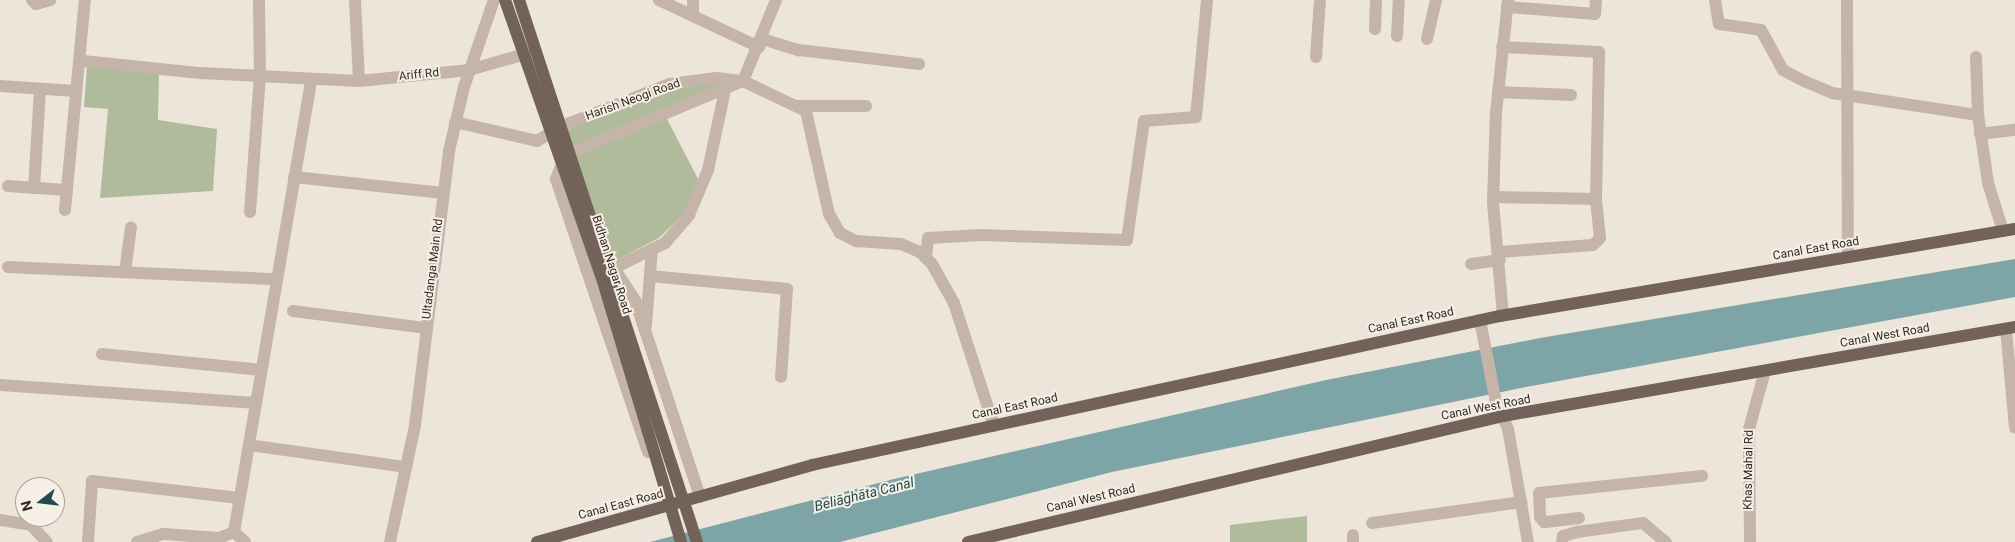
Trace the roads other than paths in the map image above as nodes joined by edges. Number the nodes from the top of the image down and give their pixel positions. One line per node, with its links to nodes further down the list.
1 (32, 0): 2 (street)
2 (50, 0)
3 (85, 0): 30 (street)
4 (259, 0): 33 (street)
5 (355, 0): 35 (street)
6 (494, 0): 32 (street, Ultadanga Main Rd)
7 (504, 0): 27 (main road, Bidhan Nagar Road)
8 (519, 0): 48 (main road, Bidhan Nagar Road)
9 (659, 0): 21 (street)
10 (693, 0): 21 (street)
11 (776, 0): 25 (street)
12 (1206, 0): 67 (street)
13 (1320, 0): 28 (street)
14 (1376, 0): 22 (street)
15 (1399, 0): 23 (street)
16 (1436, 0): 24 (street)
17 (1596, 0): 20 (street)
18 (1715, 0): 43 (street)
19 (1847, 0): 43 (street)
20 (1507, 4): 26 (street)
21 (693, 16): 25 (street)
22 (1375, 29)
23 (1397, 36)
24 (1427, 39)
25 (760, 43): 31 (street); 36 (street)
26 (1502, 46): 41 (street); 59 (street)
27 (525, 54): 32 (street, Ariff Rd); 50 (main road, Bidhan Nagar Road)
28 (1316, 57)
29 (1976, 57): 46 (street)
30 (83, 61): 33 (street, Ariff Rd); 40 (street)
31 (919, 64)
32 (469, 70): 35 (street, Ariff Rd); 47 (street, Ultadanga Main Rd)
33 (260, 75): 34 (street, Ariff Rd); 61 (street)
34 (310, 81): 35 (street, Ariff Rd); 53 (street)
35 (359, 81)
36 (743, 81): 39 (street); 44 (street, Harish Neogi Road); 48 (street, Harish Neogi Road)
37 (0, 86): 38 (street)
38 (40, 89): 40 (street); 55 (street)
39 (725, 90): 52 (street); 64 (street)
40 (76, 91): 56 (street)
41 (1498, 92): 42 (street); 58 (street)
42 (1571, 96)
43 (1849, 96): 46 (street); 66 (street)
44 (795, 106): 45 (street); 67 (street, Harish Neogi Road)
45 (866, 106)
46 (1978, 115): 51 (street)
47 (456, 122): 50 (street, Harish Neogi Road); 57 (street, Ultadanga Main Rd)
48 (562, 126): 50 (street, Harish Neogi Road); 52 (main road, Bidhan Nagar Road)
49 (2015, 130): 51 (street)
50 (550, 132): 52 (main road, Bidhan Nagar Road)
51 (1980, 134): 63 (street)
52 (564, 158): 70 (main road, Bidhan Nagar Road); 70 (main road, Bidhan Nagar Road); 96 (street)
53 (294, 177): 57 (street); 73 (street)
54 (8, 186): 55 (street)
55 (34, 188): 56 (street)
56 (67, 190): 60 (street)
57 (443, 193): 77 (street, Ultadanga Main Rd)
58 (1493, 197): 59 (street); 65 (street)
59 (1596, 199): 65 (street)
60 (65, 210)
61 (250, 212)
62 (131, 227): 71 (street)
63 (2009, 230): 66 (main road, Canal East Road)
64 (652, 249): 70 (street); 72 (street)
65 (1500, 256): 68 (street); 75 (street)
66 (1848, 257): 75 (main road, Canal East Road)
67 (926, 258): 87 (street, Harish Neogi Road)
68 (1471, 264)
69 (8, 267): 71 (street)
70 (609, 271): 79 (street); 110 (main road, Bidhan Nagar Road); 111 (main road, Bidhan Nagar Road)
71 (125, 272): 73 (street)
72 (650, 276): 79 (street); 83 (street)
73 (277, 279): 81 (street)
74 (293, 311): 77 (street)
75 (1503, 315): 76 (main road, Canal East Road)
76 (1480, 320): 86 (street); 87 (main road, Canal East Road)
77 (425, 328): 90 (street, Ultadanga Main Rd)
78 (2011, 328): 82 (main road, Canal West Road); 88 (street)
79 (646, 332): 93 (street)
80 (102, 354): 81 (street)
81 (261, 370): 85 (street)
82 (1765, 371): 86 (main road, Canal West Road); 116 (street, Khas Mahal Rd)
83 (781, 376)
84 (0, 384): 85 (street)
85 (256, 403): 89 (street)
86 (1503, 416): 95 (street); 103 (main road, Canal West Road)
87 (994, 426): 93 (main road, Canal East Road)
88 (2015, 428)
89 (249, 445): 90 (street); 94 (street)
90 (406, 467): 108 (street, Ultadanga Main Rd)
91 (1702, 476): 92 (street)
92 (1540, 493): 95 (street); 97 (street)
93 (700, 497): 96 (main road, Canal East Road)
94 (239, 498): 102 (street); 105 (street)
95 (1521, 499): 99 (street); 101 (street)
96 (664, 507): 109 (main road, Canal East Road)
97 (1540, 517): 98 (street); 99 (street)
98 (1579, 518)
99 (1525, 519): 113 (street)
100 (0, 520): 104 (street)
101 (1372, 523)
102 (234, 532): 106 (street); 107 (street)
103 (992, 539): 112 (main road, Canal West Road)
104 (45, 541)
105 (88, 542)
106 (137, 542)
107 (245, 542)
108 (390, 542)
109 (536, 542)
110 (682, 542)
111 (697, 542)
112 (968, 542)
113 (1528, 542)
114 (1562, 542): 115 (street)
115 (1666, 542)
116 (1750, 542)

